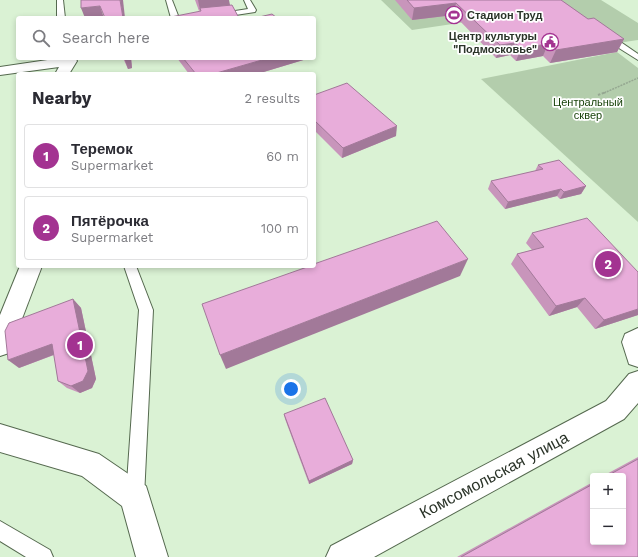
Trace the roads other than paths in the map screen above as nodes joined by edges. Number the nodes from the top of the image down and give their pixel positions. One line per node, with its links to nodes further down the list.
1 (60, 0): 4 (lane)
2 (169, 0): 5 (lane)
3 (247, 0): 6 (lane)
4 (61, 16)
5 (174, 16)
6 (215, 16)
7 (598, 30): 8 (lane)
8 (638, 58)
9 (70, 60): 10 (street); 11 (street)
10 (0, 71)
11 (63, 72)
12 (30, 268): 15 (street)
13 (131, 268): 19 (lane)
14 (638, 339): 16 (street)
15 (0, 346)
16 (638, 356)
17 (638, 383): 23 (street, Комсомольская улица)
18 (0, 438): 19 (street)
19 (135, 497): 22 (street)
20 (0, 530): 21 (lane)
21 (43, 557)
22 (152, 557)
23 (342, 557)

